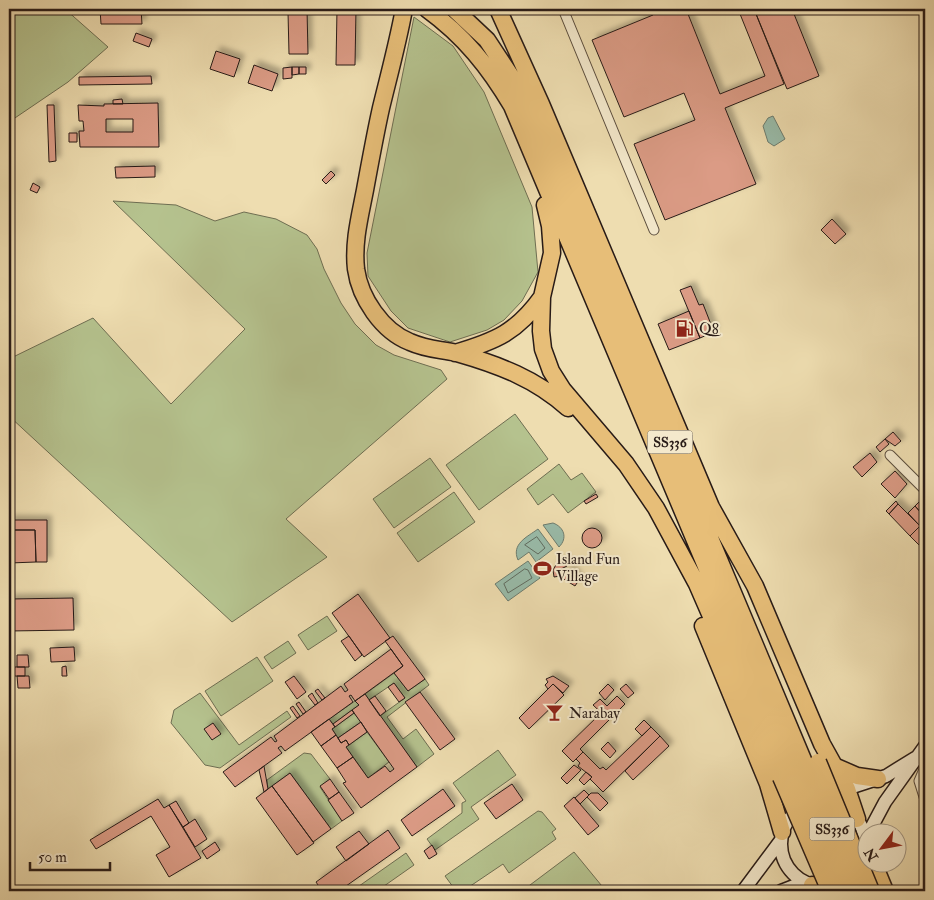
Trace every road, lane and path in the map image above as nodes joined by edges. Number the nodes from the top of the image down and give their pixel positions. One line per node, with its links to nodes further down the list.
1 (428, 9): 6 (highway)
2 (454, 9): 19 (highway, SS336)
3 (498, 9): 13 (highway)
4 (563, 9): 7 (street)
5 (403, 14): 9 (highway)
6 (532, 154): 8 (highway); 19 (highway, SS336)
7 (654, 230)
8 (542, 297): 9 (highway); 10 (highway)
9 (455, 353): 10 (highway)
10 (612, 448): 14 (highway)
11 (890, 455): 12 (street)
12 (925, 490)
13 (711, 507): 17 (highway); 19 (highway)
14 (656, 508): 19 (highway); 27 (highway)
15 (925, 746): 16 (main road)
16 (914, 758): 20 (main road); 26 (main road)
17 (834, 766): 20 (highway); 21 (highway)
18 (925, 766): 22 (street)
19 (800, 770): 33 (highway, bridge); 34 (highway, SS336, bridge); 35 (highway, SS336, bridge); 36 (highway, bridge)
20 (878, 779): 21 (main road)
21 (847, 789): 23 (main road); 24 (highway)
22 (925, 800)
23 (812, 803): 24 (main road); 27 (main road)
24 (857, 819): 25 (main road)
25 (858, 822)
26 (877, 822)
27 (782, 836): 30 (main road); 31 (main road)
28 (856, 870): 30 (main road)
29 (878, 872): 37 (highway)
30 (810, 886): 32 (main road)
31 (744, 891)
32 (782, 891)
33 (830, 891)
34 (843, 891)
35 (858, 891)
36 (871, 891)
37 (885, 891)

